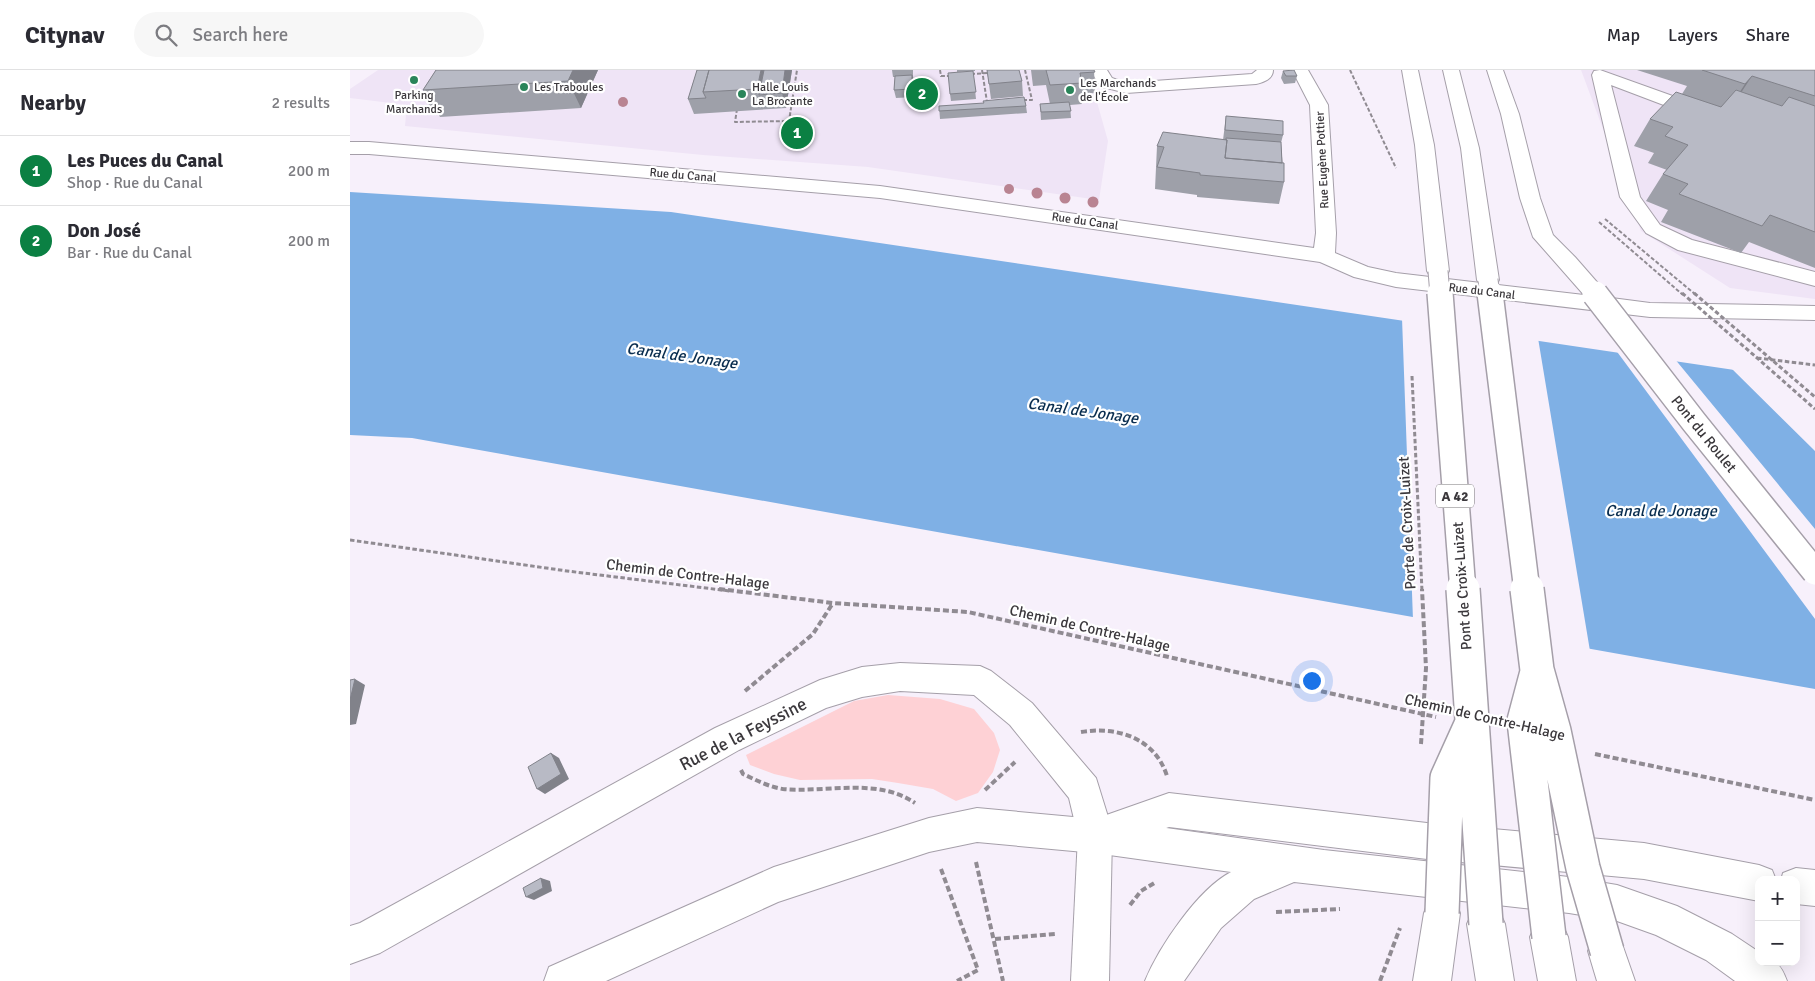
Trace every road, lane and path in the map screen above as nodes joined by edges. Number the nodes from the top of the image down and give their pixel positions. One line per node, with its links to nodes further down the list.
1 (797, 70): 19 (path)
2 (940, 70): 14 (path)
3 (1025, 70): 16 (path)
4 (1099, 70): 5 (main road)
5 (1265, 70)
6 (1300, 70): 24 (main road, Rue Eugène Pottier)
7 (1350, 70): 21 (path)
8 (1410, 70): 38 (main road, Pont de Croix-Luizet / A 42, bridge)
9 (1451, 70): 36 (main road, bridge)
10 (1495, 70): 34 (main road, Pont du Roulet, bridge)
11 (982, 72): 12 (path); 15 (path); 17 (path)
12 (991, 73)
13 (1599, 73): 18 (main road); 25 (main road)
14 (957, 75)
15 (966, 75)
16 (1023, 100)
17 (996, 102)
18 (1675, 103)
19 (738, 104)
20 (350, 148): 24 (main road, Rue du Canal)
21 (1396, 168)
22 (1605, 219): 28 (path, bridge)
23 (1600, 222): 27 (path, bridge)
24 (1324, 256): 26 (main road, Rue du Canal)
25 (1815, 279)
26 (1815, 313)
27 (1756, 358): 28 (path, bridge); 32 (path)
28 (1771, 359): 29 (path); 31 (path, bridge)
29 (1815, 365)
30 (1412, 375): 40 (path, Porte de Croix-Luizet, bridge)
31 (1815, 397)
32 (1815, 409)
33 (350, 540): 35 (path, Chemin de Contre-Halage)
34 (1815, 572)
35 (833, 602): 37 (path); 38 (path, Chemin de Contre-Halage)
36 (1537, 670): 57 (main road, bridge); 66 (main road, bridge)
37 (742, 694)
38 (1457, 720): 64 (main road, bridge); 65 (main road, Pont de Croix-Luizet, bridge)
39 (727, 738): 43 (path); 44 (main road, Rue de la Feyssine); 56 (main road, Rue de la Feyssine)
40 (1421, 747)
41 (1585, 751): 42 (path)
42 (1815, 800)
43 (930, 835): 44 (main road); 58 (main road); 59 (path)
44 (1095, 836): 46 (main road); 48 (main road); 54 (main road, Rue de la Feyssine)
45 (975, 859): 55 (path)
46 (1323, 867): 51 (main road); 67 (main road)
47 (1164, 879): 54 (path)
48 (1755, 882)
49 (1800, 886): 50 (main road)
50 (1815, 888)
51 (1231, 895): 52 (path); 62 (main road)
52 (1323, 910)
53 (1403, 922): 63 (path)
54 (1091, 930): 55 (path); 61 (main road, Rue de la Feyssine)
55 (995, 939): 60 (path)
56 (350, 946)
57 (1611, 966)
58 (563, 981)
59 (957, 981)
60 (1003, 981)
61 (1090, 981)
62 (1164, 981)
63 (1380, 981)
64 (1432, 981)
65 (1495, 981)
66 (1557, 981)
67 (1768, 981)

